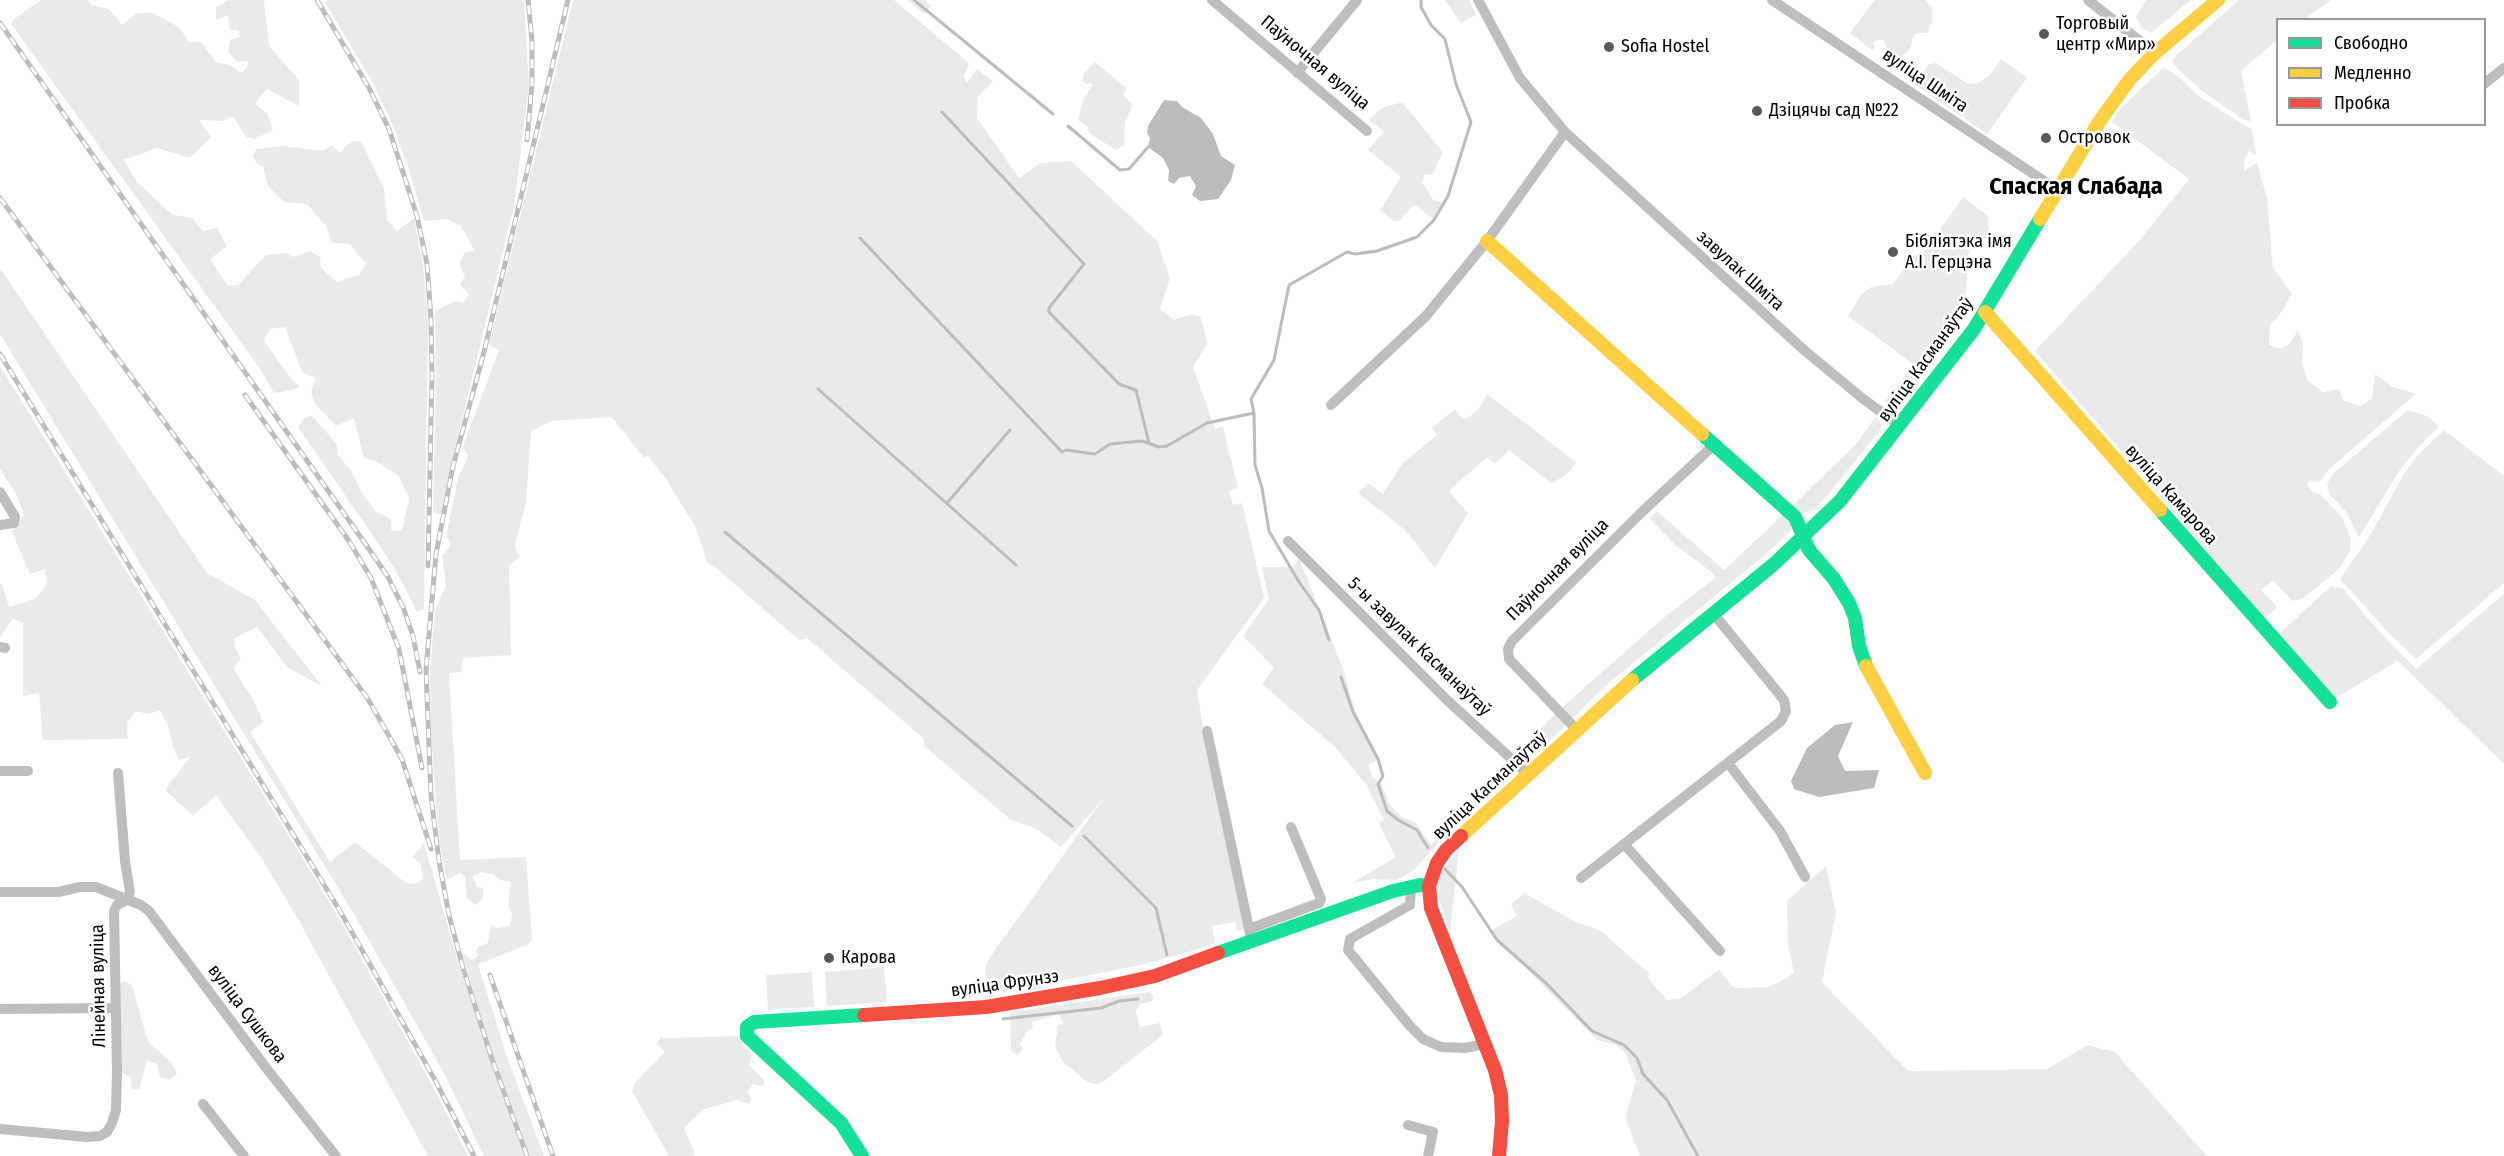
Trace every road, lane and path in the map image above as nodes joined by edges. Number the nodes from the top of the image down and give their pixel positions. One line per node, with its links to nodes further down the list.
1 (1212, 0): 9 (street, Паўночная вуліца)
2 (1357, 0): 9 (street)
3 (1478, 0): 12 (street, завулак Шміта)
4 (1772, 0): 13 (street, вуліца Шміта)
5 (2088, 0): 7 (street)
6 (2218, 0): 7 (street, вуліца Касманаўтаў)
7 (2155, 53): 13 (street, вуліца Касманаўтаў)
8 (2504, 68): 10 (street)
9 (1297, 73): 11 (street, Паўночная вуліца)
10 (2486, 82)
11 (1367, 131)
12 (1565, 132): 14 (street); 17 (street, завулак Шміта)
13 (2060, 191): 15 (street, вуліца Касманаўтаў)
14 (1487, 241): 16 (street); 18 (street)
15 (1984, 312): 17 (street, вуліца Касманаўтаў); 24 (street, вуліца Камарова)
16 (1331, 405)
17 (1900, 426): 21 (street, вуліца Касманаўтаў)
18 (1715, 444): 21 (street); 26 (street, Паўночная вуліца)
19 (0, 492): 20 (street)
20 (0, 525)
21 (1804, 537): 23 (street, вуліца Касманаўтаў); 31 (street)
22 (1288, 541): 32 (street, 5-ы завулак Касманаўтаў)
23 (1713, 613): 26 (street, вуліца Касманаўтаў); 27 (street)
24 (2330, 702)
25 (1207, 730): 41 (street)
26 (1577, 730): 32 (street, вуліца Касманаўтаў)
27 (1728, 763): 34 (street); 35 (street)
28 (0, 771): 29 (street)
29 (28, 771)
30 (118, 772): 40 (street, Лінейная вуліца)
31 (1925, 773)
32 (1528, 774): 37 (street, вуліца Касманаўтаў)
33 (1291, 827): 41 (street)
34 (1624, 844): 36 (street); 42 (street)
35 (1805, 877)
36 (1581, 878)
37 (1429, 886): 38 (street, вуліца Фрунзэ); 45 (street)
38 (1411, 887): 41 (street, вуліца Фрунзэ); 45 (street)
39 (0, 892): 40 (street, вуліца Сушкова)
40 (127, 900): 43 (street, Лінейная вуліца); 50 (street, вуліца Сушкова)
41 (1250, 936): 51 (street, вуліца Фрунзэ)
42 (1720, 951)
43 (116, 1008): 44 (street); 48 (street, Лінейная вуліца)
44 (0, 1009)
45 (1484, 1044): 53 (street)
46 (204, 1104): 49 (street)
47 (1408, 1125): 52 (street)
48 (0, 1129)
49 (244, 1156)
50 (336, 1156)
51 (862, 1156)
52 (1428, 1156)
53 (1499, 1156)

